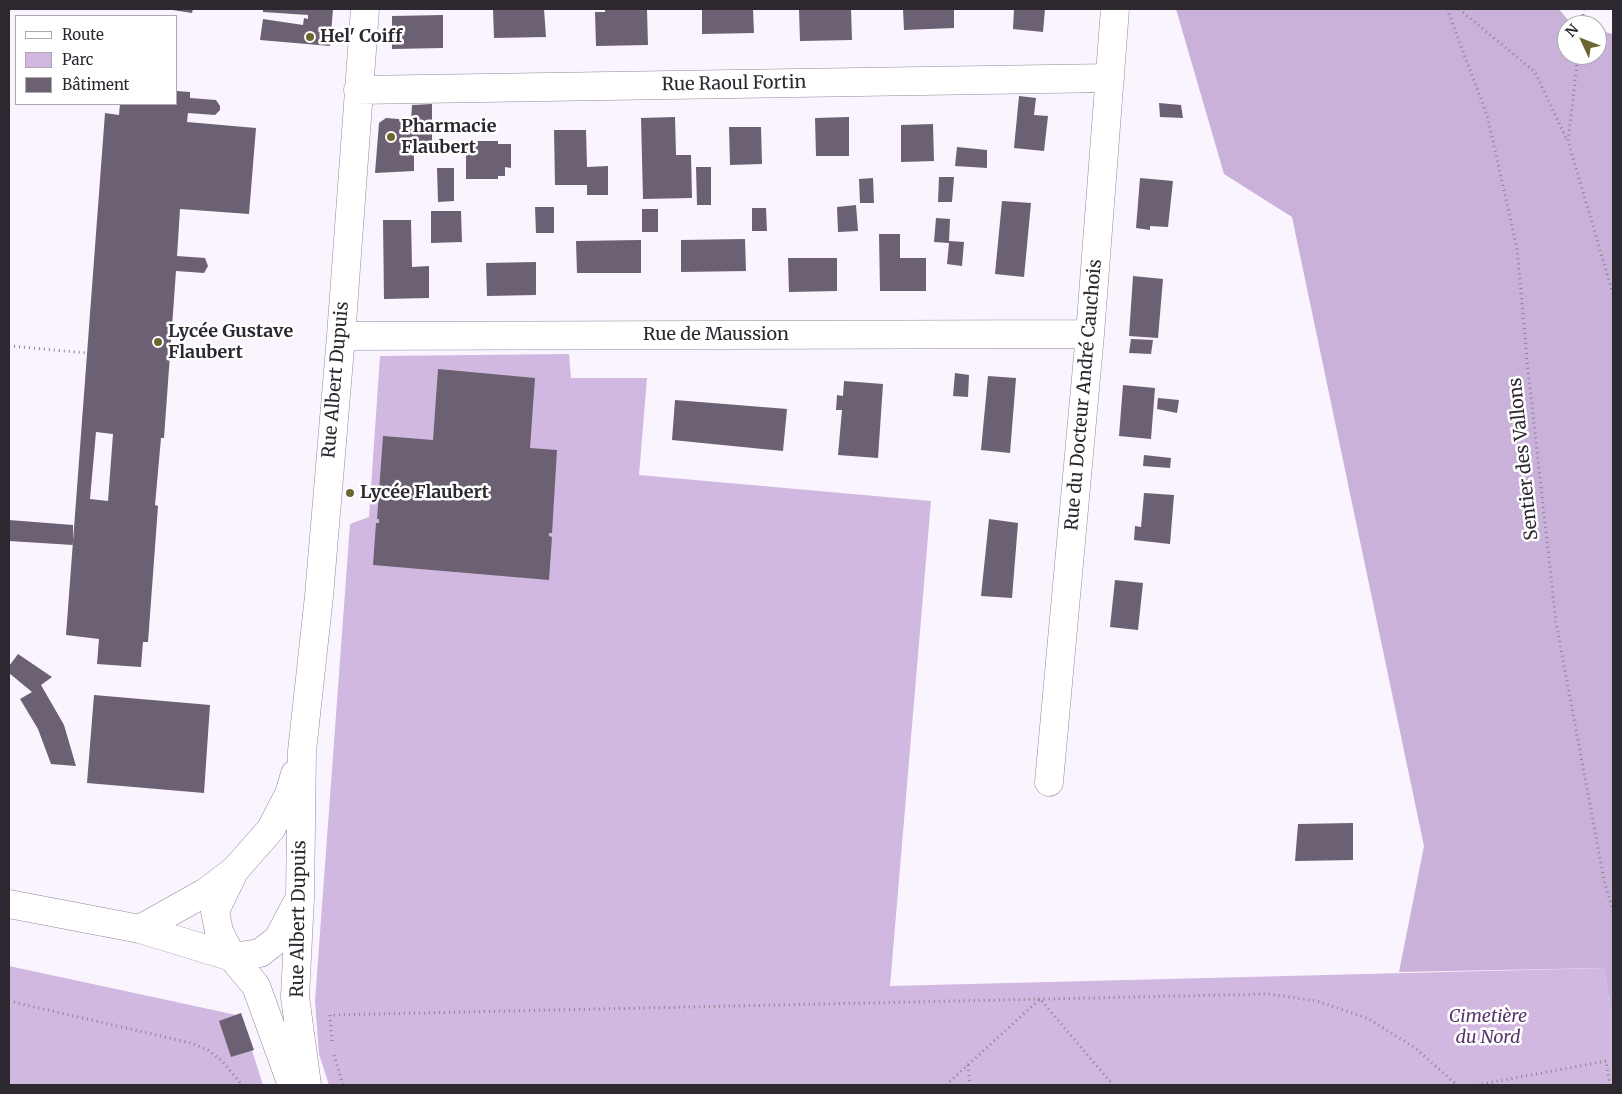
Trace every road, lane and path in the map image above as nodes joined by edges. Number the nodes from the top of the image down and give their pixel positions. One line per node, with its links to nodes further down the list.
1 (365, 9): 7 (street, Rue Albert Dupuis)
2 (1116, 9): 6 (street, Rue du Docteur André Cauchois)
3 (1447, 9): 19 (path, Sentier des Vallons)
4 (1459, 9): 8 (path)
5 (1577, 65): 8 (path)
6 (1110, 78): 7 (street, Rue Raoul Fortin); 10 (street, Rue du Docteur André Cauchois)
7 (358, 90): 11 (street, Rue Albert Dupuis)
8 (1568, 141): 9 (path)
9 (1613, 294)
10 (1090, 334): 11 (street, Rue de Maussion); 15 (street, Rue du Docteur André Cauchois)
11 (341, 336): 14 (street, Rue Albert Dupuis)
12 (9, 346): 13 (path)
13 (87, 353)
14 (302, 751): 16 (street, Rue Albert Dupuis); 17 (street, Rue Albert Dupuis)
15 (1049, 782)
16 (235, 870): 20 (street, Rue Albert Dupuis); 21 (street, Rue Albert Dupuis)
17 (300, 898): 21 (street); 29 (street, Rue Albert Dupuis)
18 (9, 904): 20 (street)
19 (1613, 911)
20 (140, 929): 21 (street)
21 (232, 957): 28 (street, Rue Albert Dupuis)
22 (1040, 999): 24 (path); 26 (path); 33 (path); 34 (path)
23 (9, 1001): 27 (path)
24 (332, 1043)
25 (333, 1052): 30 (path)
26 (968, 1065): 31 (path); 32 (path)
27 (242, 1085)
28 (292, 1085)
29 (307, 1085)
30 (343, 1085)
31 (946, 1085)
32 (970, 1085)
33 (1113, 1085)
34 (1457, 1085)
35 (1477, 1085): 36 (path)
36 (1610, 1085)

